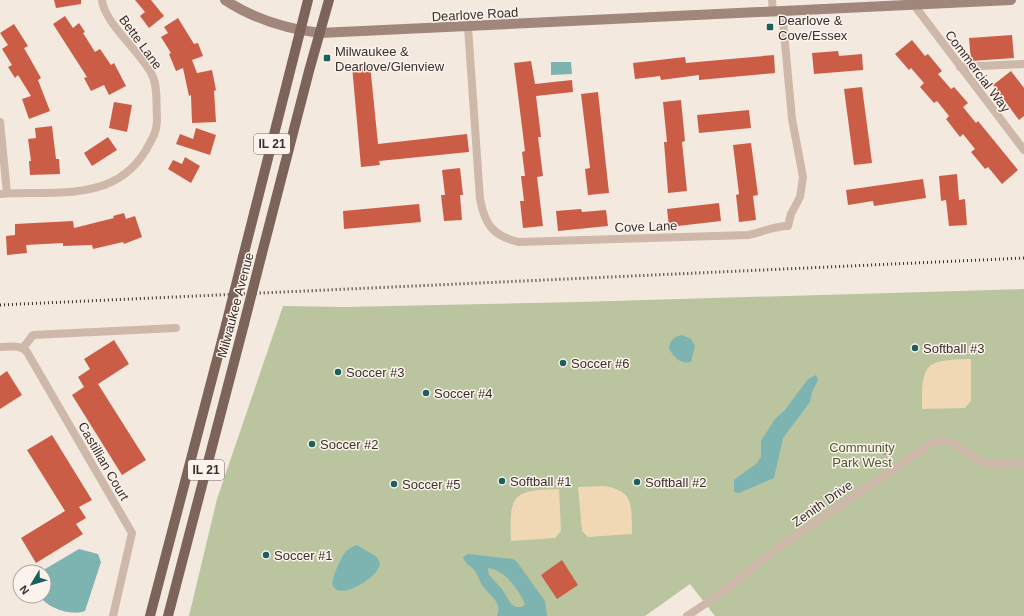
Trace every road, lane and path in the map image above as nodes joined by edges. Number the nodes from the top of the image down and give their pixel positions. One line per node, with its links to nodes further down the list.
1 (102, 0): 18 (street, Bette Lane)
2 (226, 0): 12 (main road, Dearlove Road)
3 (308, 0): 12 (main road, Milwaukee Avenue / IL 21)
4 (329, 0): 13 (main road, Milwaukee Avenue / IL 21)
5 (772, 0): 10 (street)
6 (1011, 0): 7 (main road, Dearlove Road)
7 (982, 1): 8 (main road, Dearlove Road)
8 (937, 2): 9 (main road, Dearlove Road)
9 (914, 5): 10 (main road, Dearlove Road); 15 (street, Commercial Way)
10 (778, 12): 11 (main road, Dearlove Road); 11 (street, Cove Lane)
11 (468, 27): 13 (main road, Dearlove Road)
12 (300, 30): 13 (main road, Dearlove Road); 25 (main road, Milwaukee Avenue / IL 21, bridge)
13 (320, 33): 26 (main road, Milwaukee Avenue / IL 21, bridge)
14 (1024, 64): 15 (street)
15 (960, 67): 17 (street, Commercial Way)
16 (0, 122): 18 (street)
17 (1024, 150)
18 (3, 193)
19 (176, 328): 21 (street)
20 (1, 348): 21 (street)
21 (23, 348): 24 (street, Castillian Court)
22 (1024, 462): 23 (street, Zenith Drive)
23 (692, 615)
24 (113, 616)
25 (150, 616)
26 (168, 616)

